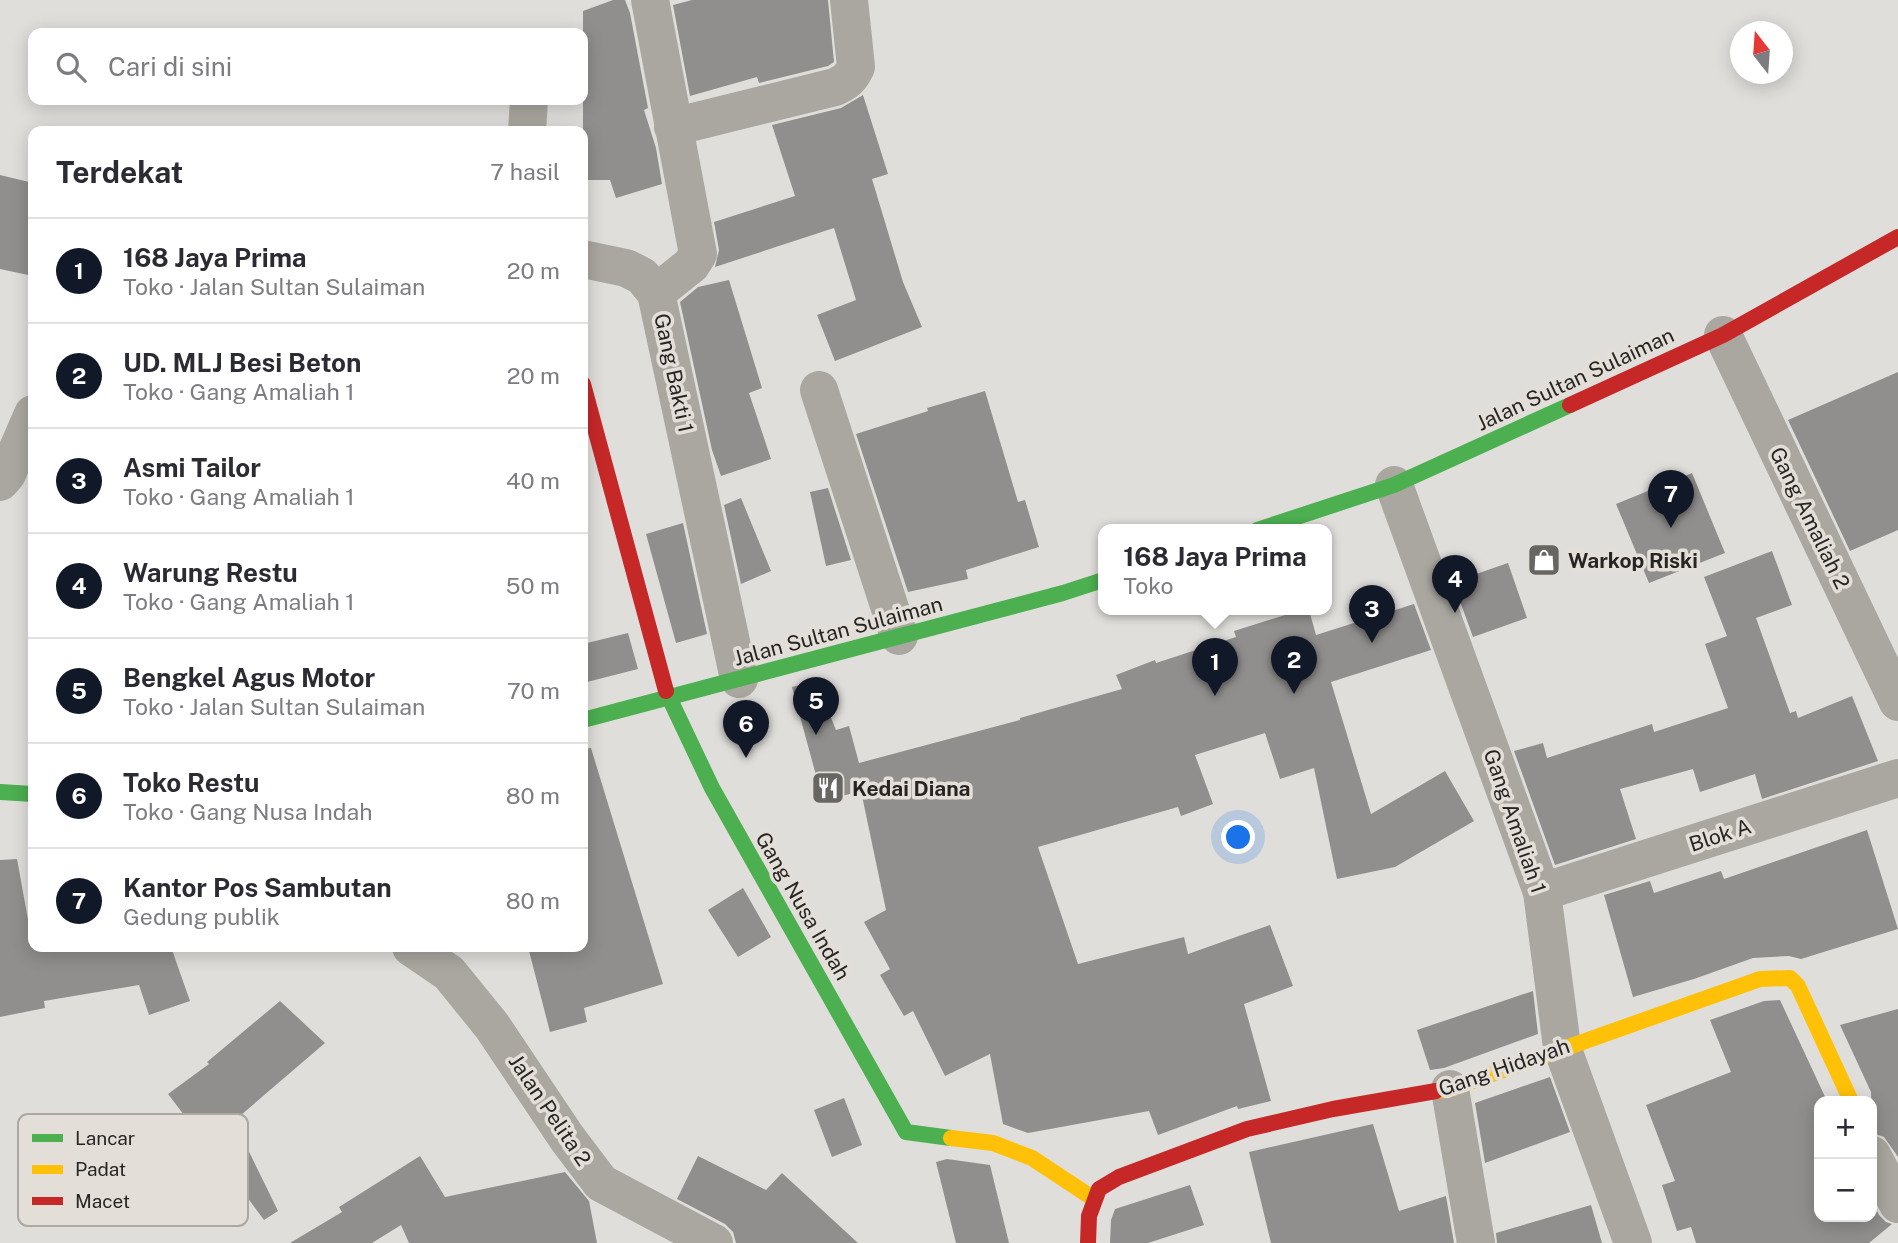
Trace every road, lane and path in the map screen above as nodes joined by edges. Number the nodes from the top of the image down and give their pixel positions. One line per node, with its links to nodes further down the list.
1 (650, 0): 5 (street, Gang Bakti 1)
2 (849, 0): 5 (street)
3 (529, 105): 4 (street)
4 (527, 126)
5 (673, 127): 8 (street, Gang Bakti 1)
6 (1898, 237): 9 (street, Jalan Sultan Sulaiman)
7 (588, 260): 8 (street)
8 (656, 293): 18 (street, Gang Bakti 1)
9 (1723, 335): 14 (street, Jalan Sultan Sulaiman); 20 (street, Gang Amaliah 2)
10 (819, 390): 17 (street)
11 (588, 402): 19 (street, Gang Nusa Indah)
12 (28, 426): 13 (street)
13 (0, 482)
14 (1394, 485): 15 (street, Jalan Sultan Sulaiman); 25 (street, Gang Amaliah 1)
15 (1275, 524)
16 (1098, 582): 17 (street, Jalan Sultan Sulaiman)
17 (900, 636): 18 (street, Jalan Sultan Sulaiman)
18 (739, 680): 19 (street, Jalan Sultan Sulaiman)
19 (668, 698): 21 (street, Jalan Sultan Sulaiman); 31 (street, Gang Nusa Indah)
20 (1898, 702)
21 (588, 719)
22 (1898, 778): 25 (street, Blok A)
23 (28, 794): 24 (street)
24 (2, 795)
25 (1542, 892): 27 (street, Gang Amaliah 1)
26 (418, 952): 33 (street, Jalan Pelita 2)
27 (1562, 1047): 28 (street, Gang Hidayah); 29 (street, Gang Hidayah); 37 (street, Gang Amaliah 1)
28 (1450, 1089): 31 (street, Gang Hidayah); 36 (street)
29 (1848, 1096)
30 (1881, 1154): 32 (street)
31 (1094, 1199): 35 (street)
32 (1898, 1204)
33 (677, 1234): 34 (street, Jalan Pelita 2)
34 (714, 1243)
35 (1088, 1243)
36 (1476, 1243)
37 (1633, 1243)

